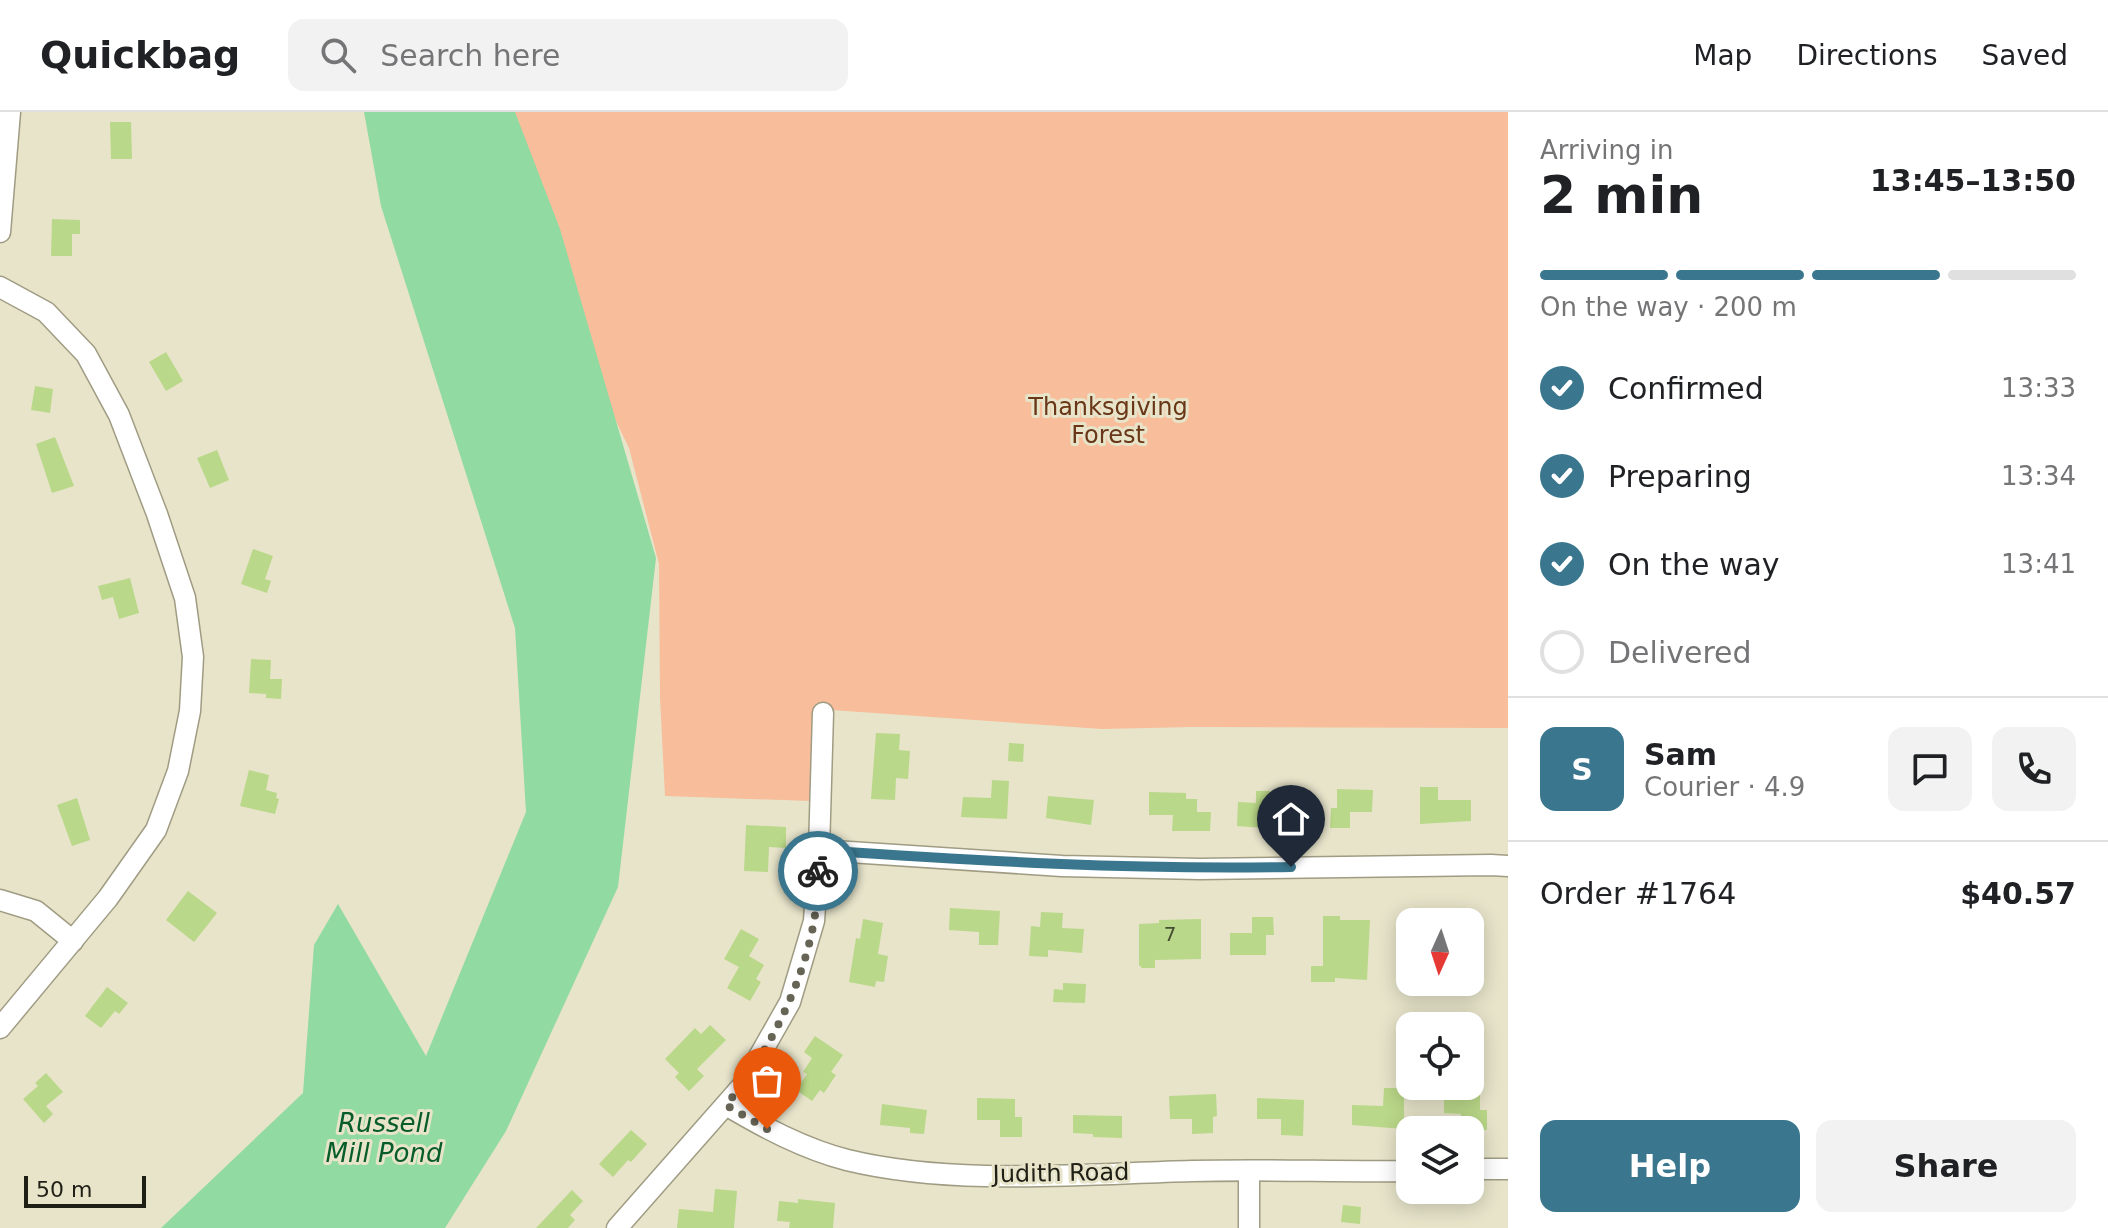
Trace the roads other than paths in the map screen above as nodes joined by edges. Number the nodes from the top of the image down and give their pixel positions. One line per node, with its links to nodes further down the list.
1 (10, 112): 2 (street)
2 (0, 232)
3 (0, 287): 8 (street)
4 (823, 713): 5 (street)
5 (819, 850): 6 (street); 10 (street)
6 (1508, 866)
7 (0, 900): 8 (street)
8 (73, 941): 9 (street)
9 (0, 1028)
10 (726, 1105): 13 (street, Judith Road); 15 (street)
11 (1484, 1169): 12 (street)
12 (1508, 1169)
13 (1249, 1171): 14 (street, Judith Road); 16 (street)
14 (1396, 1171)
15 (617, 1228)
16 (1249, 1228)

